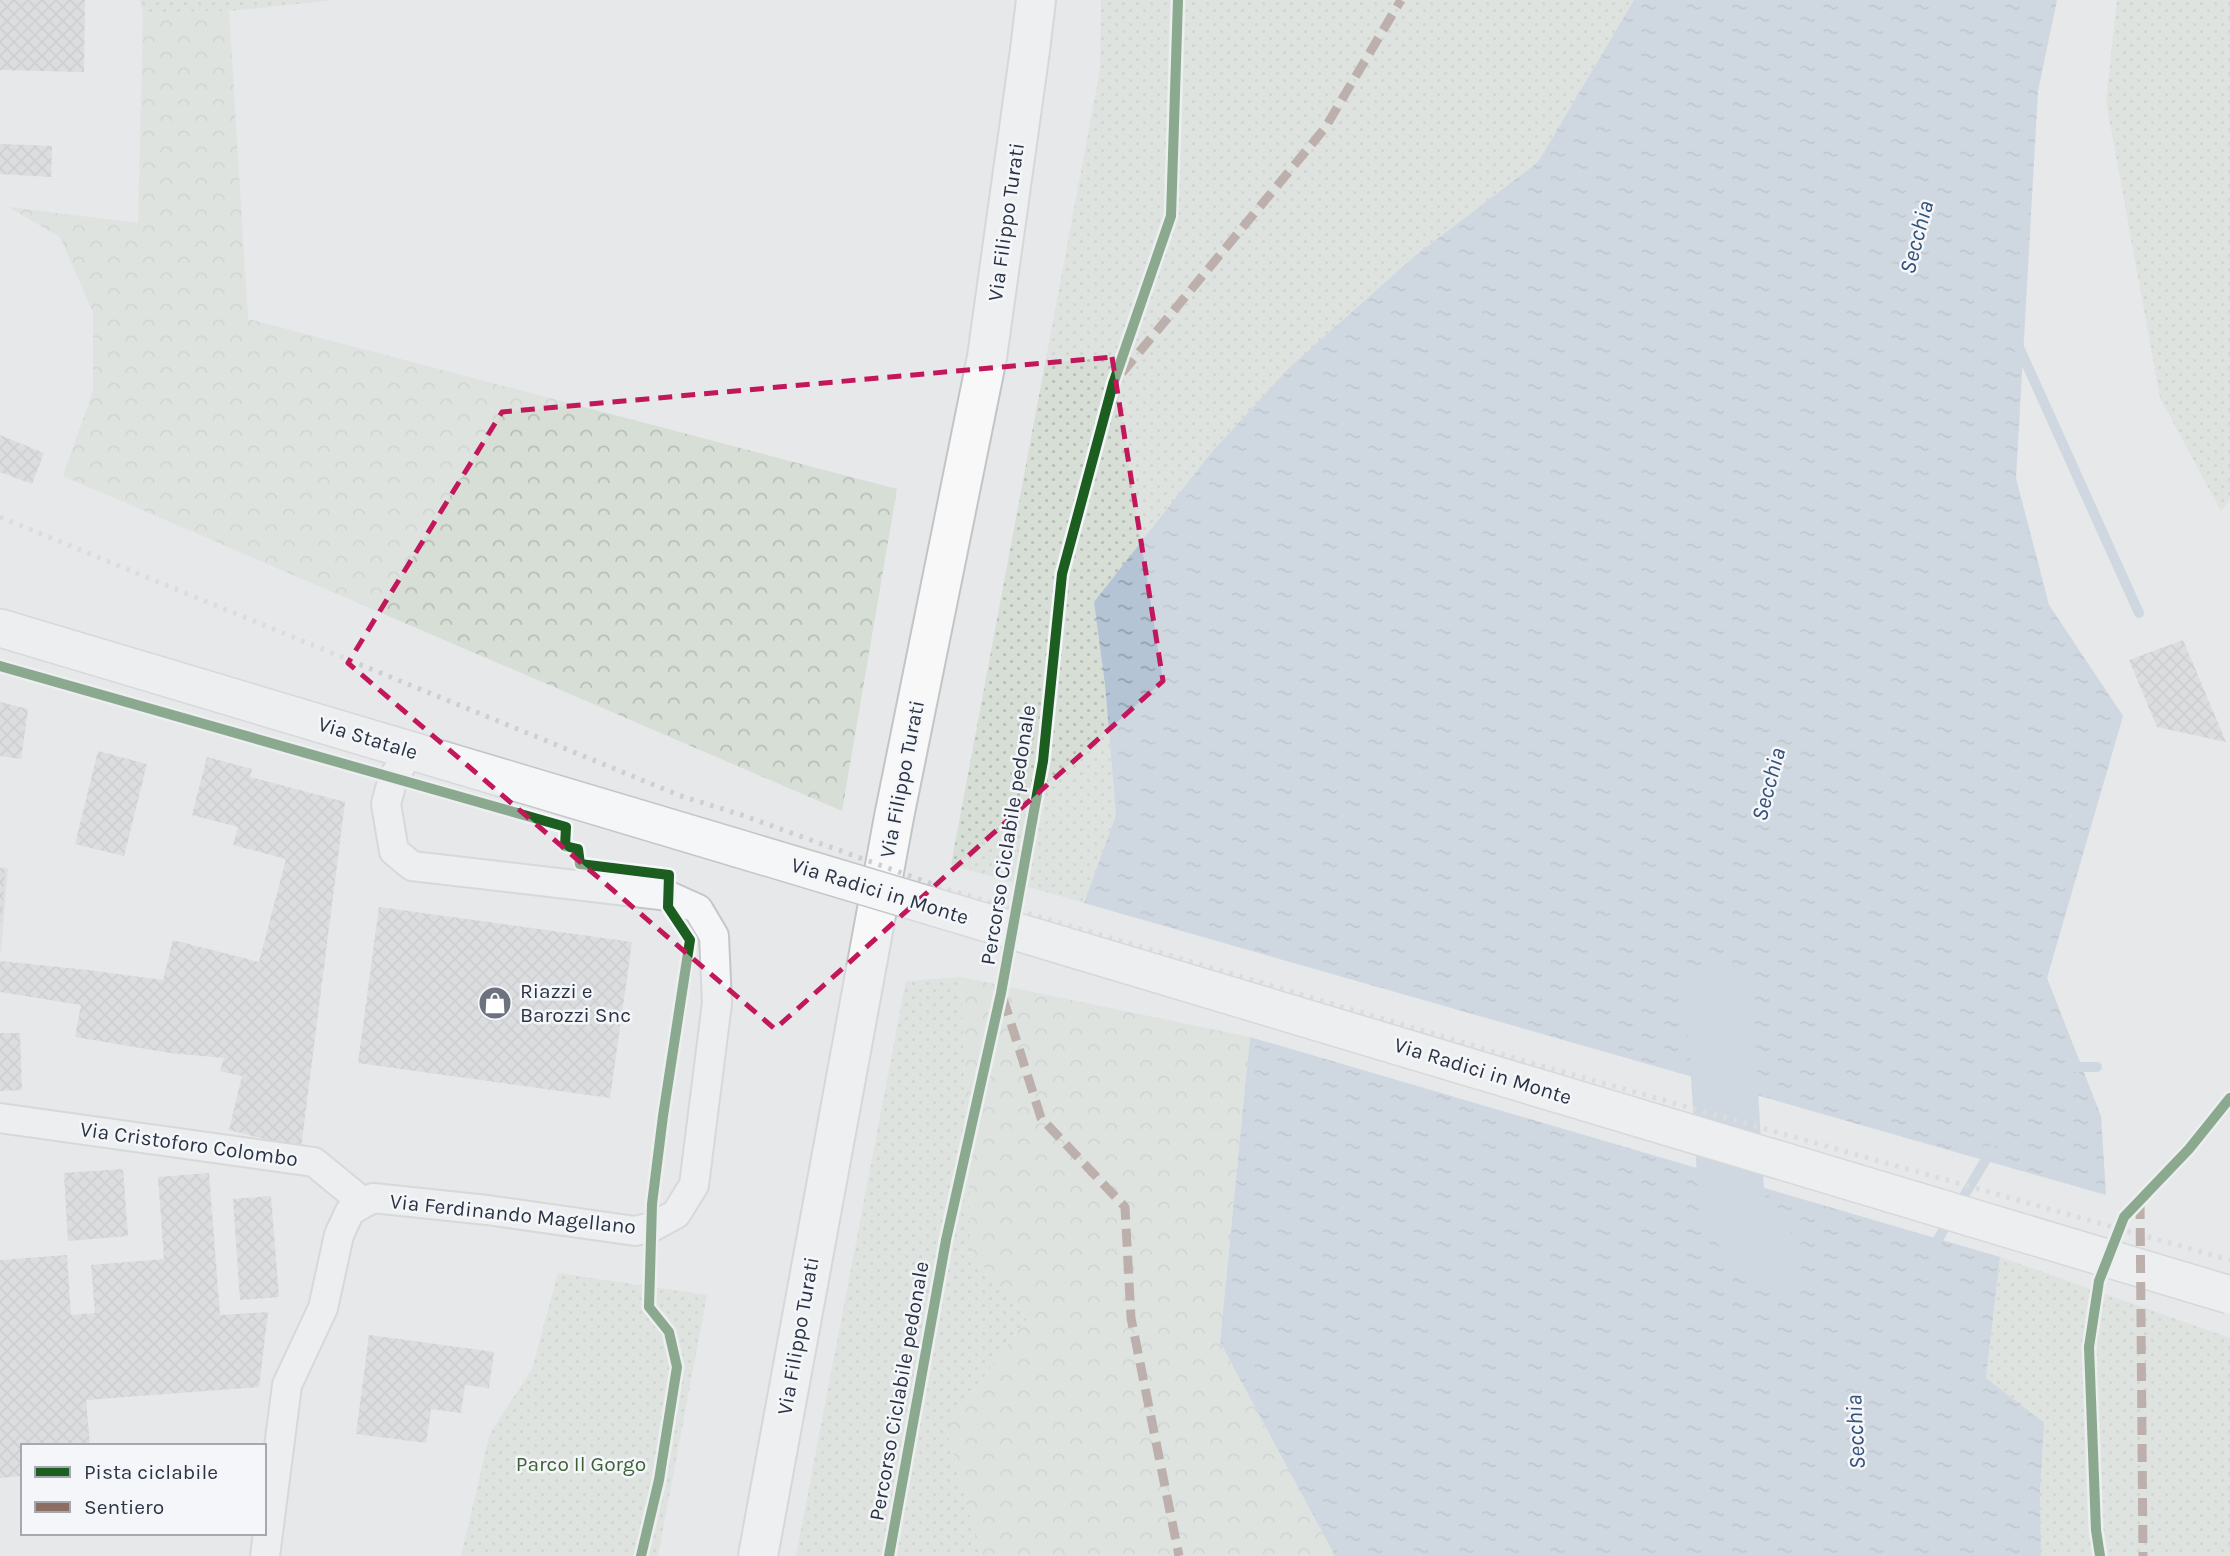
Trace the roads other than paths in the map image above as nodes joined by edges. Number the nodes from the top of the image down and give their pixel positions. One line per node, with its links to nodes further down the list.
1 (1036, 0): 9 (main road, Via Filippo Turati)
2 (0, 628): 3 (street, Via Statale)
3 (411, 750): 4 (street, Via Statale); 6 (street, Via Ferdinando Magellano)
4 (737, 848): 7 (street, Via Radici in Monte, bridge)
5 (0, 1118): 6 (street, Via Cristoforo Colombo)
6 (364, 1203): 8 (street, Via Ferdinando Magellano)
7 (2230, 1295)
8 (265, 1556)
9 (758, 1556)

